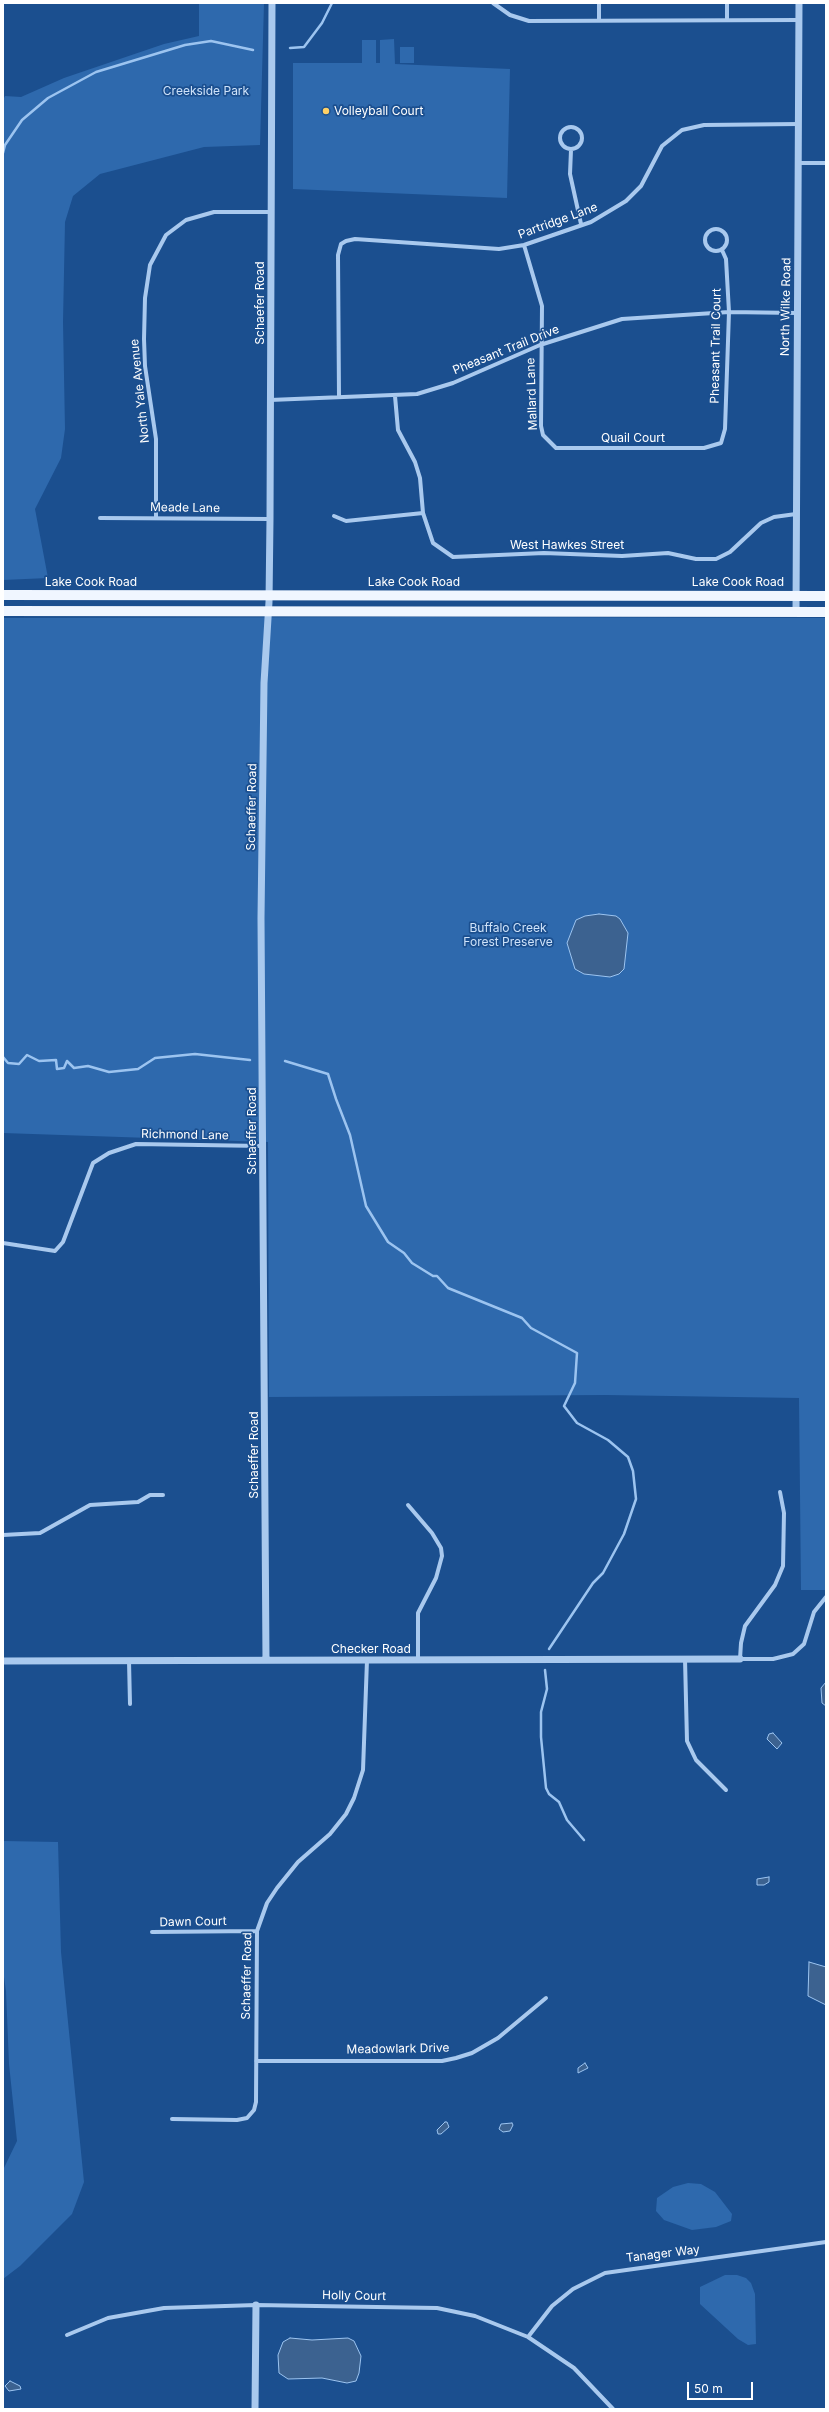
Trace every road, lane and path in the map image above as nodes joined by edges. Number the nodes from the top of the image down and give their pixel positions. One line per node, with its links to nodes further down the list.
1 (272, 3): 13 (street, Schaefer Road)
2 (494, 3): 6 (street)
3 (599, 3): 6 (street)
4 (727, 3): 7 (street)
5 (799, 3): 8 (street, North Wilke Road)
6 (599, 20): 7 (street)
7 (727, 20): 8 (street)
8 (799, 20): 9 (street, North Wilke Road)
9 (799, 124): 11 (street, North Wilke Road); 14 (street, Partridge Lane)
10 (571, 150): 10 (street); 14 (street)
11 (799, 163): 12 (street); 18 (street, North Wilke Road)
12 (826, 164)
13 (272, 212): 22 (street, Schaefer Road); 28 (street, North Yale Avenue)
14 (581, 224): 15 (street, Partridge Lane)
15 (524, 245): 19 (street, Mallard Lane); 21 (street, Partridge Lane)
16 (722, 250): 16 (street, Pheasant Trail Court); 17 (street, Pheasant Trail Court)
17 (728, 312): 18 (street, Pheasant Trail Drive); 19 (street, Pheasant Trail Drive); 24 (street, Pheasant Trail Court)
18 (796, 313): 26 (street, North Wilke Road)
19 (540, 345): 20 (street, Pheasant Trail Drive); 23 (street, Mallard Lane)
20 (395, 396): 21 (street, Pheasant Trail Drive); 25 (street, West Hawkes Street)
21 (339, 397): 22 (street, Pheasant Trail Drive)
22 (270, 400): 30 (street, Schaefer Road)
23 (547, 440): 24 (street, Quail Court)
24 (721, 443)
25 (423, 514): 26 (street, West Hawkes Street); 27 (street)
26 (796, 514): 32 (street, North Wilke Road)
27 (334, 516)
28 (156, 517): 29 (street, Meade Lane); 30 (street, Meade Lane)
29 (100, 518)
30 (270, 519): 34 (street, Schaefer Road)
31 (3, 595): 34 (main road, Lake Cook Road)
32 (796, 595): 33 (main road, Lake Cook Road); 34 (main road, Lake Cook Road); 36 (street, North Wilke Road)
33 (826, 596)
34 (269, 603): 35 (main road, Lake Cook Road); 36 (main road, Lake Cook Road); 38 (street, Schaeffer Road)
35 (3, 611)
36 (796, 612): 37 (main road, Lake Cook Road)
37 (826, 612)
38 (263, 1146): 39 (street, Richmond Lane); 47 (street, Schaeffer Road)
39 (3, 1243)
40 (780, 1492): 46 (street)
41 (163, 1495): 43 (street)
42 (408, 1505): 49 (street)
43 (3, 1535)
44 (826, 1597): 46 (street)
45 (685, 1659): 46 (street, Checker Road); 49 (street, Checker Road); 53 (street)
46 (740, 1659)
47 (266, 1660): 48 (street, Checker Road); 51 (street, Checker Road)
48 (367, 1660): 49 (street, Checker Road); 54 (street, Schaeffer Road)
49 (418, 1660)
50 (3, 1661): 51 (street, Checker Road)
51 (129, 1661): 52 (street)
52 (130, 1704)
53 (726, 1790)
54 (257, 1931): 55 (street, Dawn Court); 57 (street, Schaeffer Road)
55 (152, 1932)
56 (546, 1998): 57 (street, Meadowlark Drive)
57 (256, 2061): 58 (street, Schaeffer Road)
58 (172, 2119)
59 (826, 2242): 62 (street, Tanager Way)
60 (256, 2305): 61 (street, Holly Court); 62 (street, Holly Court); 63 (street)
61 (67, 2335)
62 (528, 2337): 64 (street, Holly Court)
63 (255, 2409)
64 (613, 2409)

